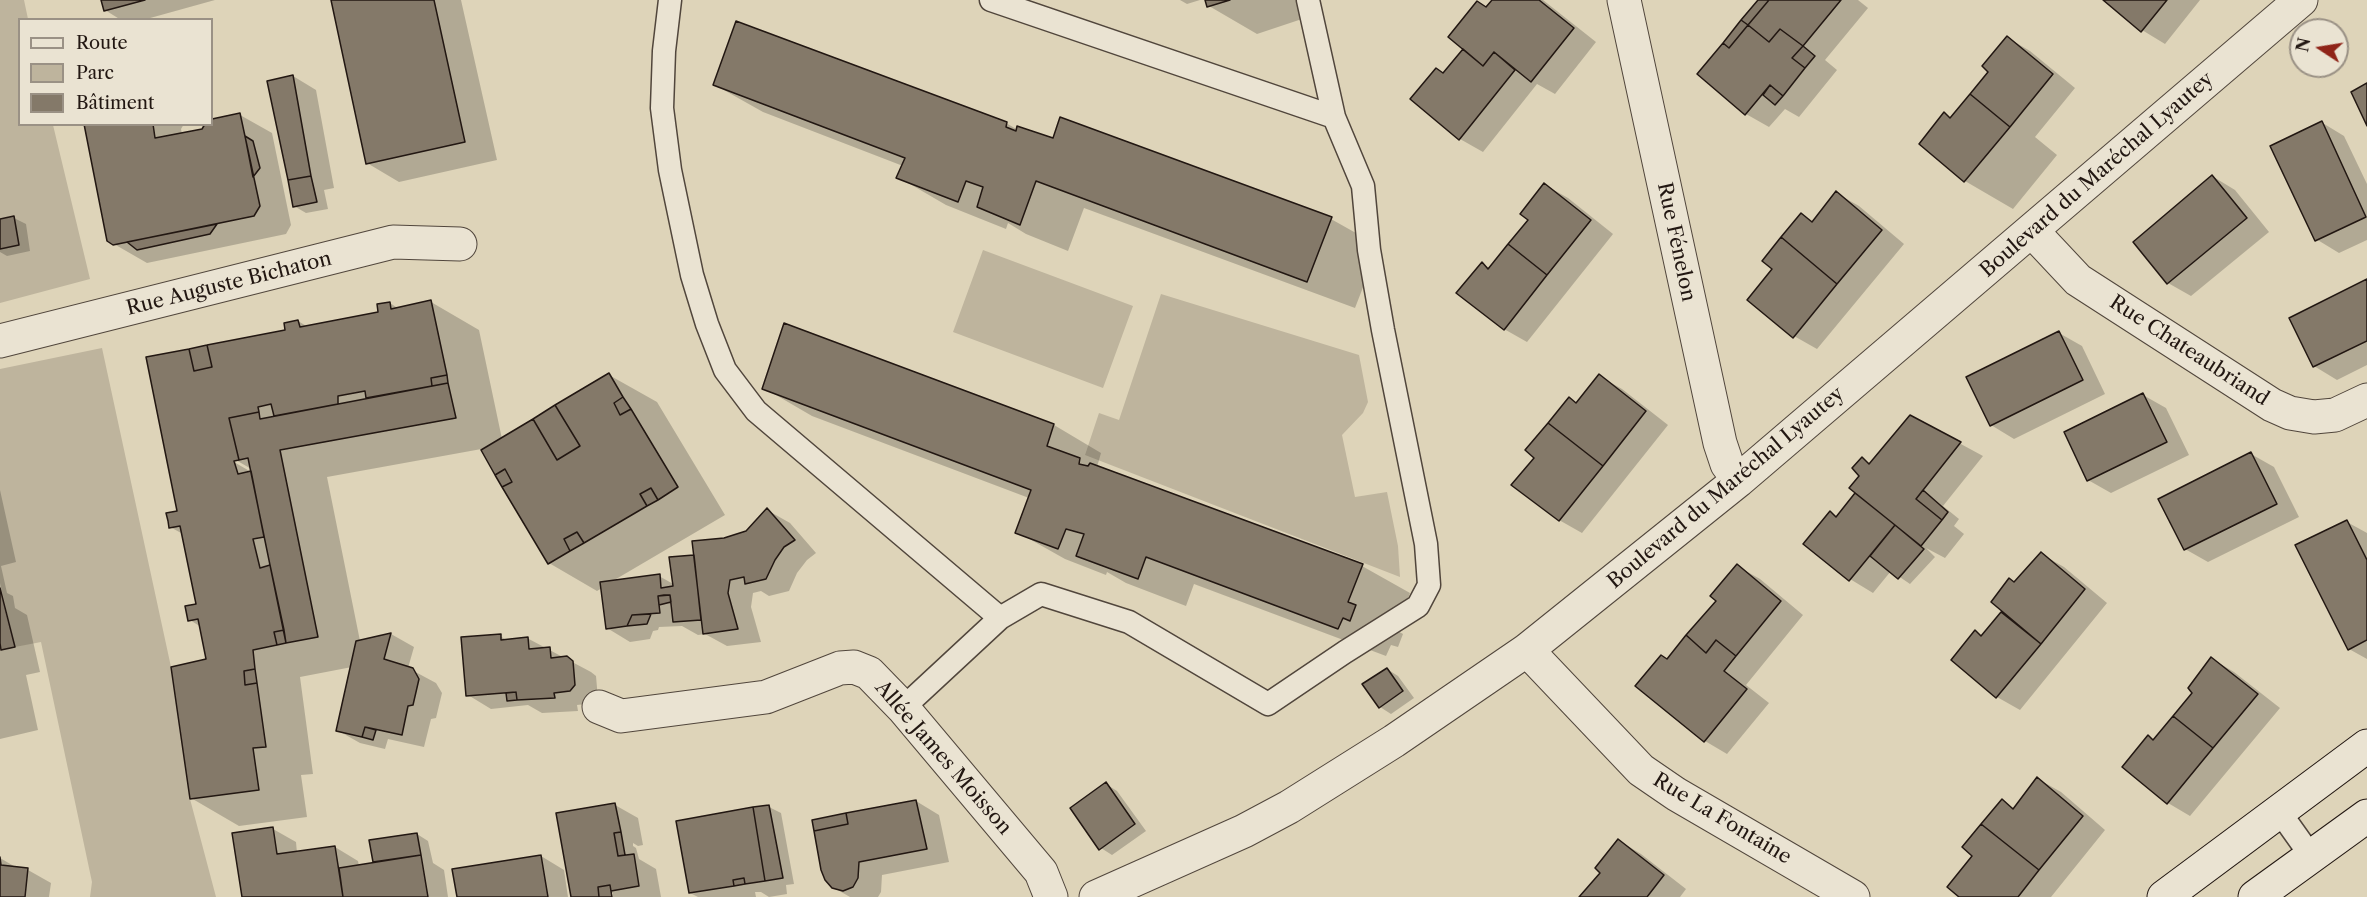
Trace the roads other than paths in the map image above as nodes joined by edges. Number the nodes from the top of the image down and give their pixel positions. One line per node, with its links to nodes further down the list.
1 (670, 0): 12 (lane)
2 (991, 0): 6 (lane)
3 (1308, 0): 6 (lane)
4 (1624, 0): 11 (street, Rue Fénelon)
5 (2301, 0): 7 (street, Boulevard du Maréchal Lyautey)
6 (1334, 117): 12 (lane)
7 (2032, 231): 10 (street, Rue Chateaubriand); 11 (street, Boulevard du Maréchal Lyautey)
8 (460, 244): 9 (street, Rue Auguste Bichaton)
9 (0, 341)
10 (2367, 399)
11 (1739, 480): 13 (street, Boulevard du Maréchal Lyautey)
12 (1000, 618): 15 (lane)
13 (1527, 650): 21 (street, Boulevard du Maréchal Lyautey); 22 (street, Rue La Fontaine)
14 (599, 707): 15 (street, Allée James Moisson)
15 (903, 708): 20 (street, Allée James Moisson)
16 (2367, 746): 17 (street)
17 (2279, 811): 19 (lane); 23 (street)
18 (2367, 816): 19 (street)
19 (2311, 856): 24 (street)
20 (1052, 897)
21 (1096, 897)
22 (1853, 897)
23 (2164, 897)
24 (2255, 897)

